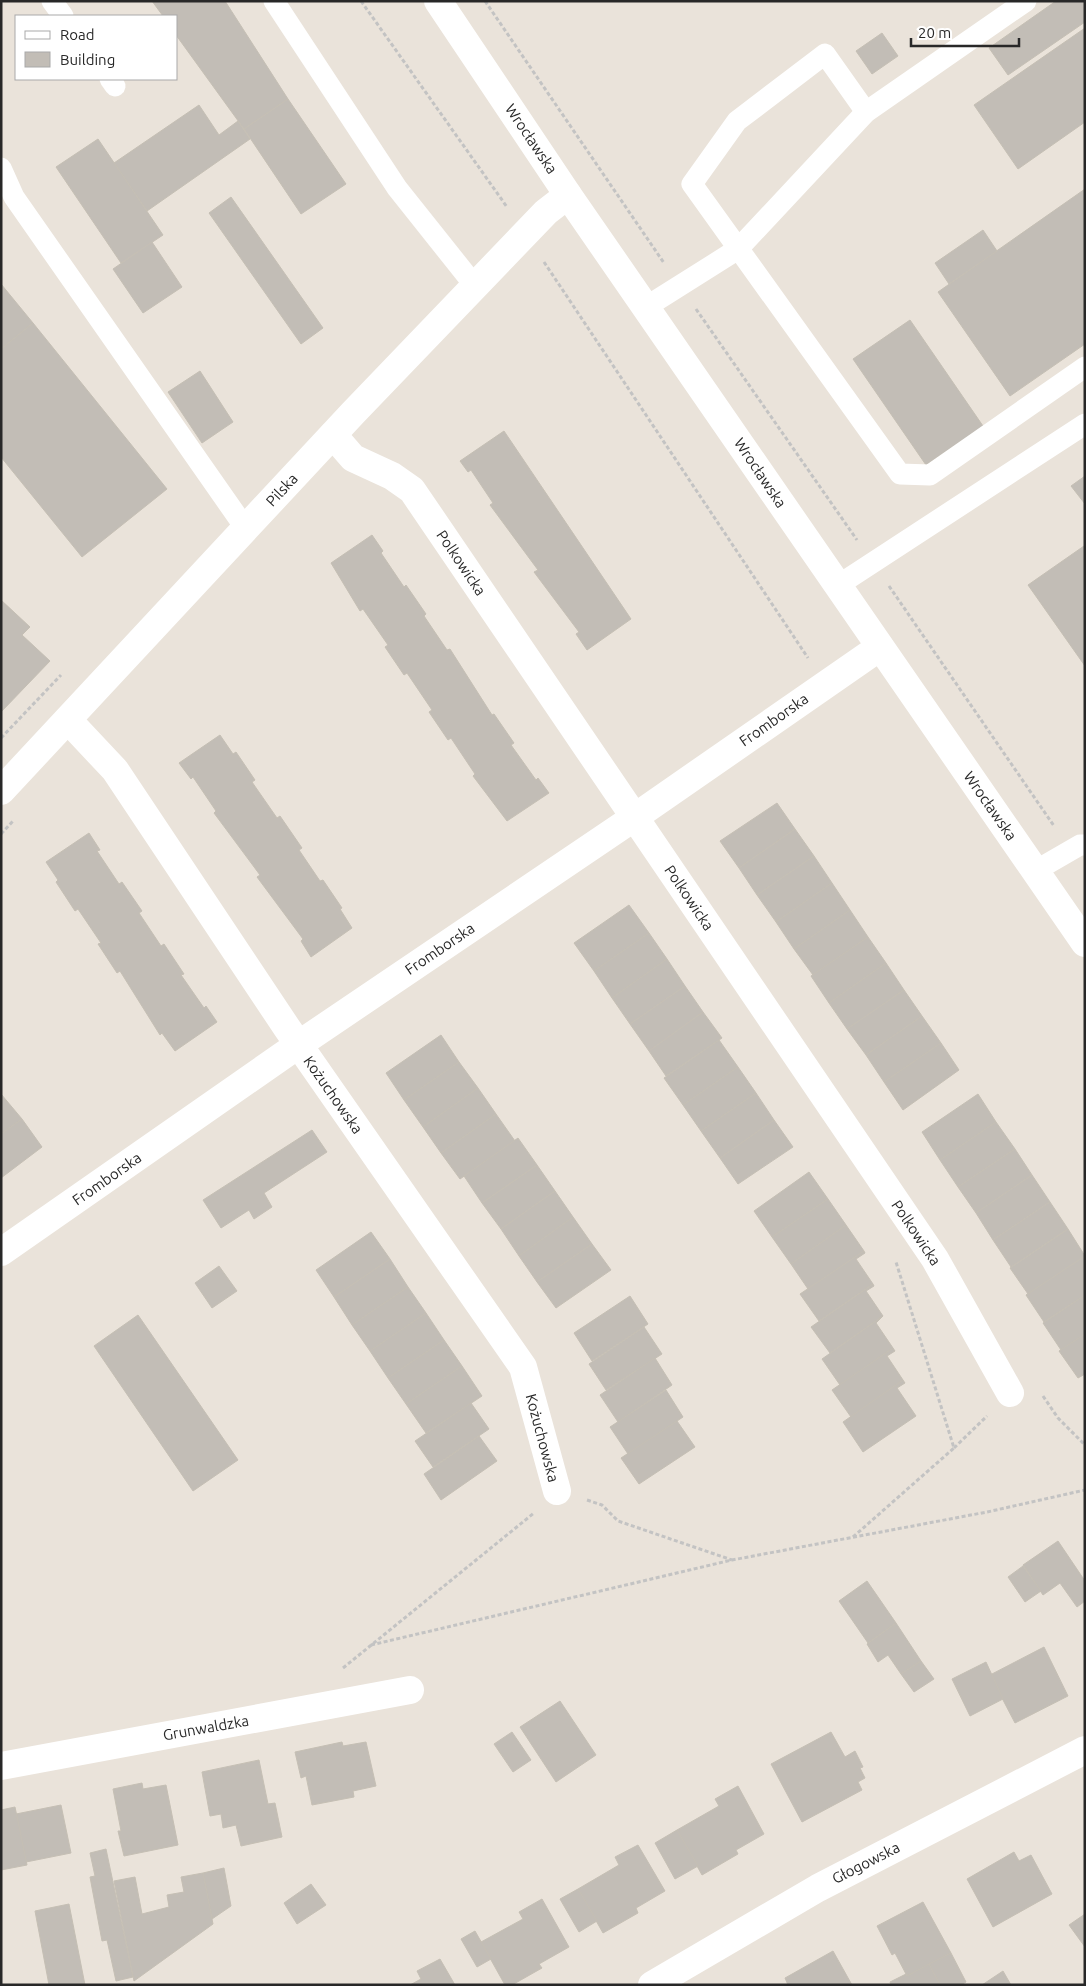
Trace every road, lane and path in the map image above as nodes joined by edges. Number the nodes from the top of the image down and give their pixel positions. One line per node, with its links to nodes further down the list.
1 (52, 1): 7 (lane)
2 (274, 1): 13 (lane)
3 (362, 1): 11 (path)
4 (438, 1): 10 (street, Wrocławska)
5 (485, 1): 14 (path)
6 (1026, 1): 8 (lane)
7 (62, 15)
8 (866, 112): 12 (lane); 12 (lane)
9 (1, 168): 19 (lane)
10 (568, 194): 11 (street, Pilska); 15 (street, Wrocławska)
11 (525, 233): 13 (street, Pilska); 24 (path)
12 (738, 249): 14 (lane); 16 (lane)
13 (475, 286): 18 (street, Pilska)
14 (680, 286): 15 (lane); 20 (path)
15 (646, 307): 21 (street, Wrocławska)
16 (1085, 367)
17 (1085, 424): 20 (lane)
18 (333, 435): 19 (street, Pilska); 28 (street, Polkowicka)
19 (246, 529): 25 (street, Pilska)
20 (873, 563): 21 (lane); 29 (path)
21 (837, 586): 22 (street, Wrocławska)
22 (880, 647): 24 (street, Fromborska); 30 (street, Wrocławska)
23 (67, 669): 26 (path)
24 (826, 684): 28 (street, Fromborska)
25 (68, 720): 27 (street, Pilska); 32 (street, Kożuchowska)
26 (1, 738)
27 (1, 791)
28 (635, 818): 32 (street, Fromborska); 35 (street, Polkowicka)
29 (1078, 848): 30 (lane)
30 (1035, 871): 31 (street, Wrocławska)
31 (1085, 943)
32 (298, 1045): 33 (street, Fromborska); 37 (street, Kożuchowska)
33 (1, 1252)
34 (893, 1254): 38 (path)
35 (1010, 1393)
36 (1085, 1490): 38 (path)
37 (556, 1491): 39 (path); 40 (path)
38 (853, 1537): 39 (path)
39 (732, 1560): 40 (path)
40 (371, 1645): 41 (path)
41 (340, 1670)
42 (410, 1690): 44 (street, Grunwaldzka)
43 (1085, 1750): 45 (street, Głogowska)
44 (1, 1766)
45 (652, 1985)

